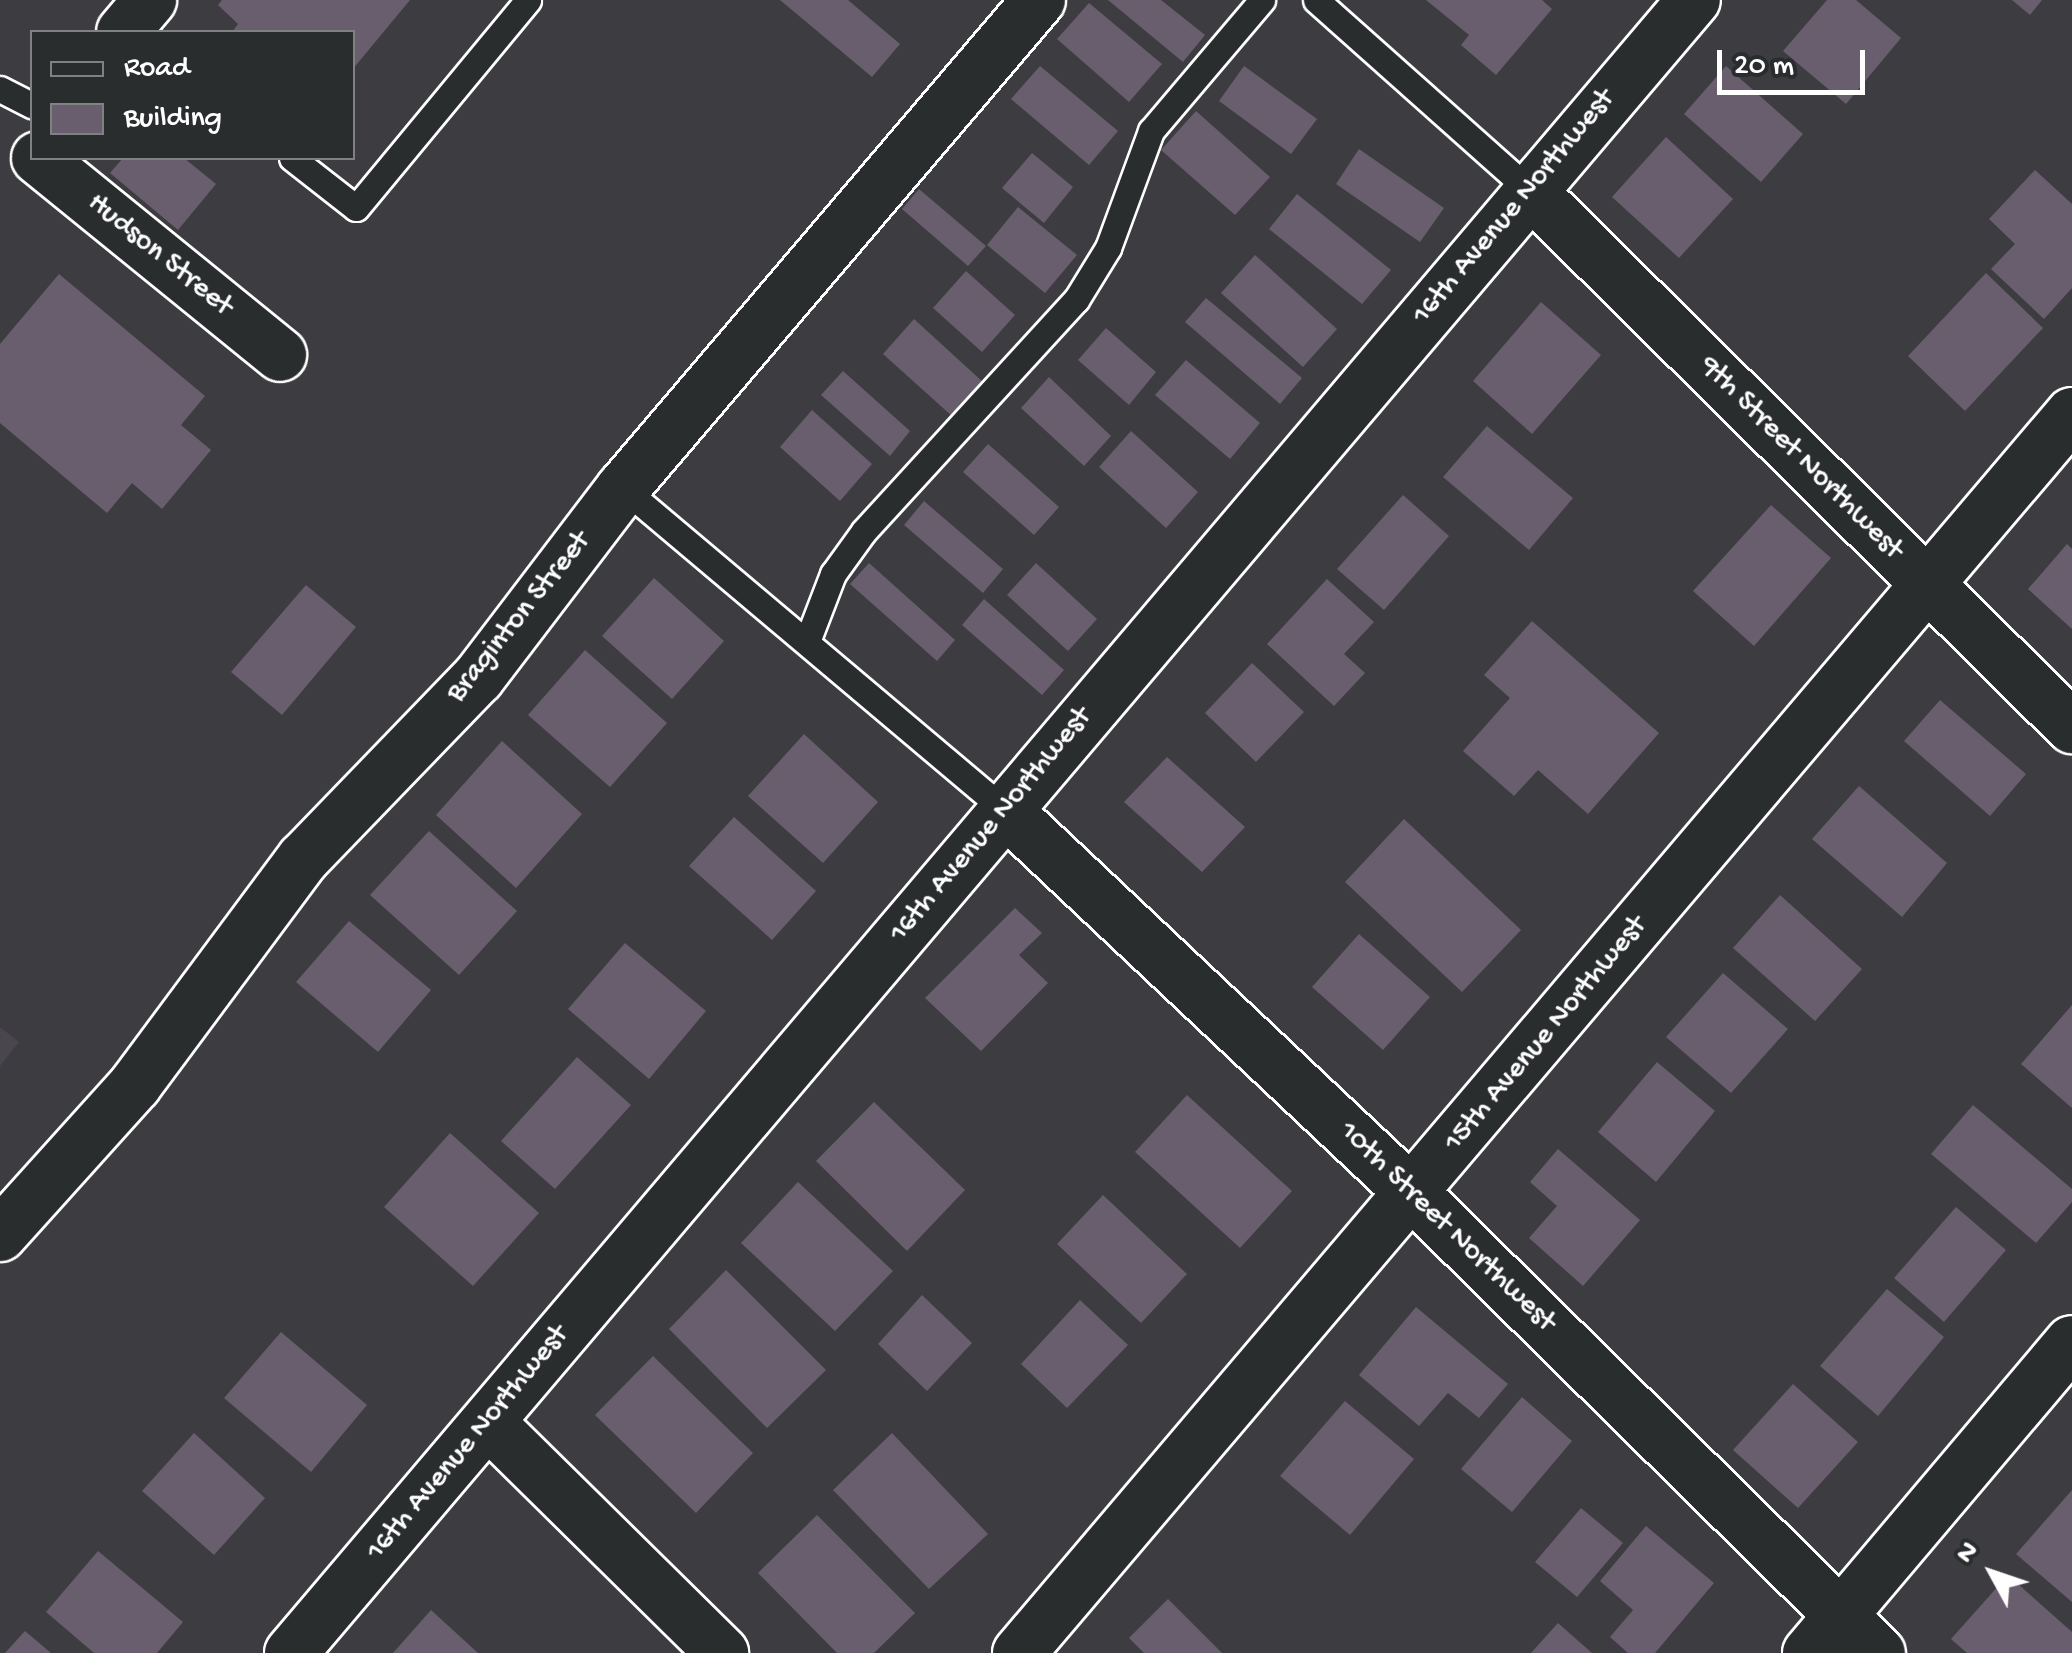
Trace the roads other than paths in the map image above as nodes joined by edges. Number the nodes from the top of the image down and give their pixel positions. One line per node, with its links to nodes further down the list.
1 (528, 0): 9 (lane)
2 (1039, 0): 13 (street, Braginton Street)
3 (1262, 0): 15 (lane)
4 (1316, 0): 10 (lane)
5 (1694, 0): 10 (street, 16th Avenue Northwest)
6 (0, 89): 7 (lane)
7 (30, 104)
8 (41, 160): 11 (street, Hudson Street)
9 (295, 160)
10 (1529, 190): 14 (street, 9th Street Northwest); 17 (street, 16th Avenue Northwest)
11 (280, 355)
12 (2072, 414): 14 (street, 15th Avenue Northwest)
13 (623, 488): 15 (lane); 19 (street, Braginton Street)
14 (1925, 584): 16 (street, 9th Street Northwest); 18 (street, 15th Avenue Northwest)
15 (808, 639): 17 (lane)
16 (2072, 727)
17 (1006, 811): 18 (street, 10th Street Northwest); 21 (street, 16th Avenue Northwest)
18 (1413, 1194): 22 (street, 10th Street Northwest); 25 (street, 15th Avenue Northwest)
19 (0, 1235)
20 (2072, 1342): 22 (street)
21 (488, 1422): 23 (street, 16th Avenue Northwest); 24 (street)
22 (1825, 1634): 26 (street, 10th Street Northwest)
23 (291, 1653)
24 (722, 1653)
25 (1019, 1653)
26 (1879, 1653)

